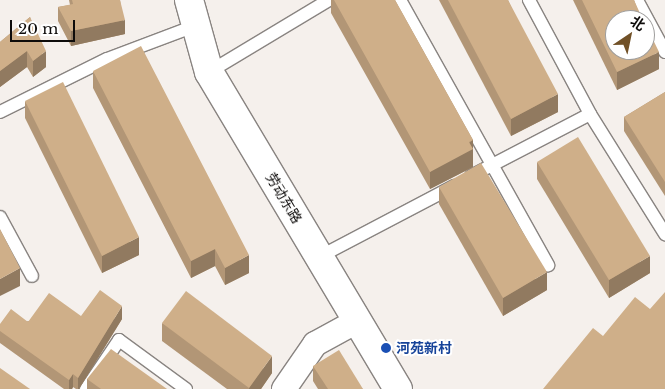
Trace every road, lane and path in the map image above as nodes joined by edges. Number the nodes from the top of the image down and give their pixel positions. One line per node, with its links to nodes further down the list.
1 (329, 0): 7 (lane)
2 (400, 0): 10 (lane)
3 (529, 0): 9 (lane)
4 (637, 0): 6 (lane)
5 (192, 13): 7 (street, 劳动东路); 8 (lane)
6 (665, 52)
7 (209, 72): 13 (street, 劳动东路)
8 (0, 112)
9 (590, 114): 10 (lane); 12 (lane)
10 (491, 166): 13 (lane); 14 (lane)
11 (0, 217): 15 (lane)
12 (665, 234)
13 (319, 257): 16 (street, 劳动东路)
14 (548, 265)
15 (32, 276)
16 (357, 321): 19 (street); 20 (street, 劳动东路)
17 (86, 389): 18 (lane)
18 (186, 389)
19 (284, 389)
20 (398, 389)

